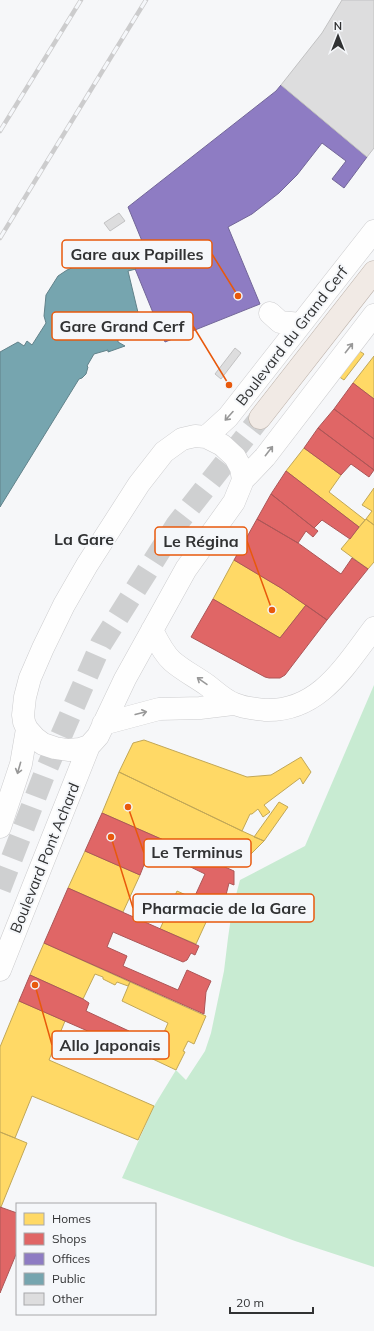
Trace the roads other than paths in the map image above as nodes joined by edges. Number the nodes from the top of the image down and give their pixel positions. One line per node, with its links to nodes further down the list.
1 (374, 231): 5 (street, Boulevard du Grand Cerf)
2 (374, 272): 6 (main road, Boulevard du Grand Cerf)
3 (270, 313): 5 (street)
4 (374, 316): 8 (street, one-way to 4)
5 (301, 324): 7 (street, Boulevard du Grand Cerf, one-way to 7)
6 (260, 418)
7 (206, 437): 8 (street); 13 (street)
8 (243, 480): 10 (street, Boulevard Pont Achard)
9 (374, 628): 11 (street)
10 (152, 630): 11 (street, one-way to 10); 12 (street, Boulevard Pont Achard)
11 (233, 704): 12 (street, one-way to 11)
12 (103, 724): 14 (street, Boulevard Pont Achard)
13 (27, 729): 14 (street); 15 (street, one-way to 15)
14 (90, 746): 16 (street, Boulevard Pont Achard)
15 (0, 827)
16 (0, 970)

